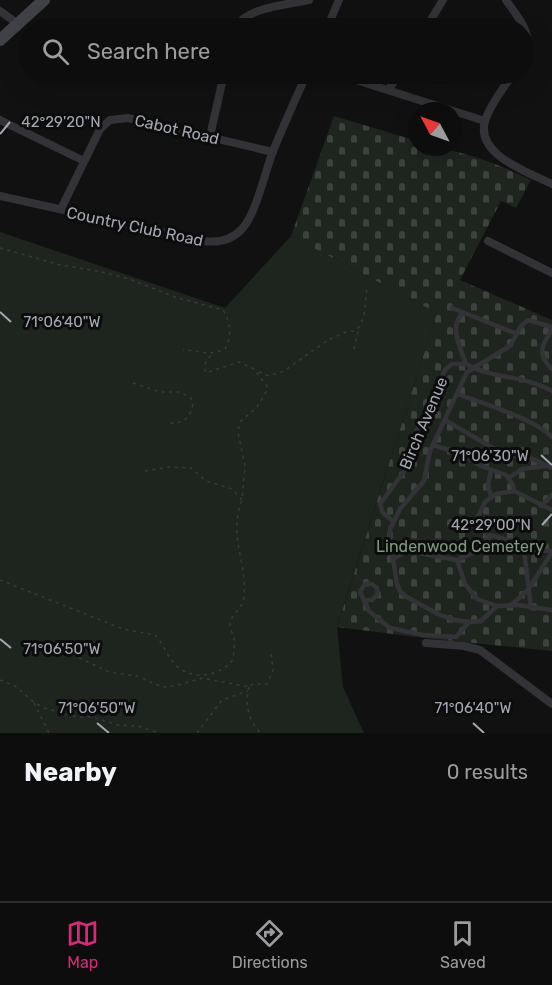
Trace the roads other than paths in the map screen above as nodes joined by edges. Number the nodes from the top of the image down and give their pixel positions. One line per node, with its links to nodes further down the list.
1 (44, 0): 8 (main road)
2 (309, 0): 9 (street)
3 (327, 0): 6 (street)
4 (442, 0): 11 (street)
5 (506, 0): 12 (street)
6 (339, 1): 10 (street)
7 (0, 11): 13 (street)
8 (24, 18)
9 (244, 18)
10 (331, 18)
11 (432, 18)
12 (517, 18)
13 (18, 24): 14 (main road)
14 (0, 40)
15 (222, 84): 23 (street)
16 (303, 84): 24 (street, Country Club Road)
17 (372, 84): 20 (street)
18 (392, 84): 20 (street)
19 (507, 84): 22 (street)
20 (389, 89): 22 (street)
21 (0, 120): 25 (street)
22 (484, 121): 26 (street)
23 (210, 136): 24 (street, Cabot Road); 25 (street, Cabot Road)
24 (273, 152): 28 (street, Country Club Road)
25 (84, 161): 28 (street, Cabot Road)
26 (552, 184)
27 (0, 196): 28 (street, Country Club Road)
28 (61, 209)
29 (488, 241): 30 (street)
30 (552, 273)
31 (452, 308): 32 (lane)
32 (463, 313): 34 (lane); 35 (lane)
33 (552, 329): 34 (lane); 37 (lane)
34 (517, 333): 36 (lane)
35 (466, 364): 36 (lane); 55 (lane, Birch Avenue)
36 (472, 368): 38 (lane); 39 (lane)
37 (552, 369)
38 (552, 391)
39 (457, 394): 40 (lane); 42 (lane)
40 (445, 420): 44 (lane); 46 (lane)
41 (552, 429): 42 (lane)
42 (544, 431): 43 (lane)
43 (552, 437)
44 (433, 445): 47 (lane); 55 (lane)
45 (552, 460): 46 (lane)
46 (550, 467): 48 (lane); 49 (lane)
47 (491, 470): 49 (lane); 52 (lane)
48 (552, 473)
49 (510, 477): 50 (lane)
50 (514, 491): 52 (lane); 53 (lane)
51 (552, 495): 53 (lane)
52 (491, 496): 56 (lane)
53 (541, 506): 54 (lane)
54 (552, 510)
55 (393, 521): 57 (lane)
56 (491, 536): 58 (lane); 62 (lane)
57 (390, 542): 59 (lane); 61 (lane)
58 (524, 550): 60 (lane); 63 (lane)
59 (407, 551): 61 (lane); 62 (lane)
60 (552, 551): 63 (lane)
61 (393, 560): 69 (lane)
62 (457, 560): 65 (lane)
63 (528, 590): 66 (lane); 67 (lane)
64 (365, 600): 69 (lane)
65 (497, 606): 66 (lane); 69 (lane)
66 (509, 606): 67 (lane)
67 (531, 608): 68 (lane)
68 (552, 610)
69 (469, 622)
70 (426, 643): 71 (street)
71 (552, 704)

